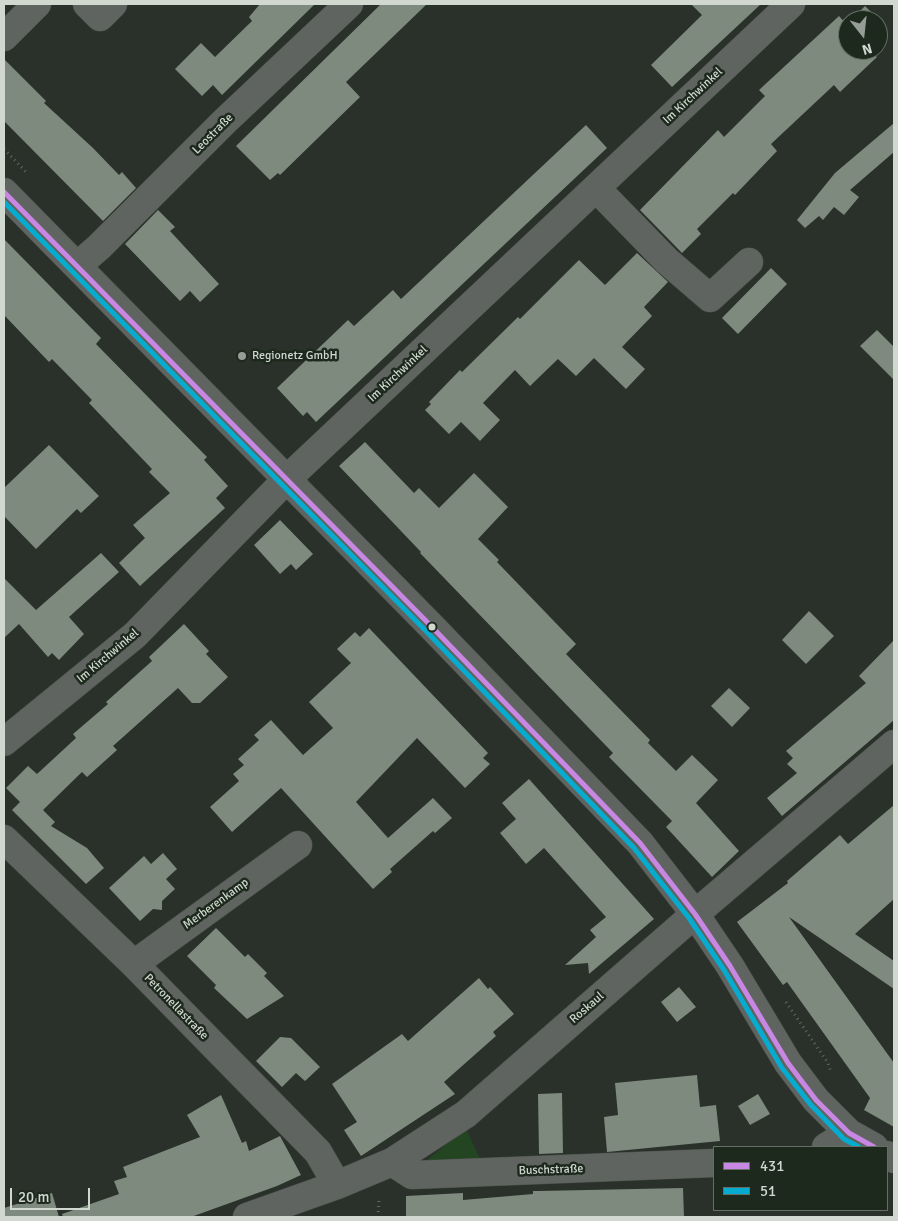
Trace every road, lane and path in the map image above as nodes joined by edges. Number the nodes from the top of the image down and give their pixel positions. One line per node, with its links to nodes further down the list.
1 (37, 4): 6 (street)
2 (87, 4): 3 (street)
3 (113, 4)
4 (349, 4): 10 (street, Leostraße)
5 (791, 4): 7 (street, Im Kirchwinkel)
6 (4, 36)
7 (596, 188): 9 (street); 11 (street, Im Kirchwinkel)
8 (4, 192): 10 (street)
9 (749, 262)
10 (78, 266): 11 (street)
11 (286, 480): 12 (street, Im Kirchwinkel); 16 (street)
12 (4, 742)
13 (894, 744): 16 (street, Roskaul)
14 (4, 839): 17 (street, Petronellastraße)
15 (298, 845): 17 (street, Merberenkamp)
16 (695, 914): 18 (street); 21 (street, Roskaul)
17 (134, 964): 23 (street, Petronellastraße)
18 (849, 1133): 19 (street); 20 (street)
19 (828, 1146)
20 (872, 1146)
21 (392, 1162): 22 (street, Buschstraße); 23 (street, Roskaul)
22 (713, 1163)
23 (337, 1185): 24 (street, Roskaul)
24 (247, 1217)

